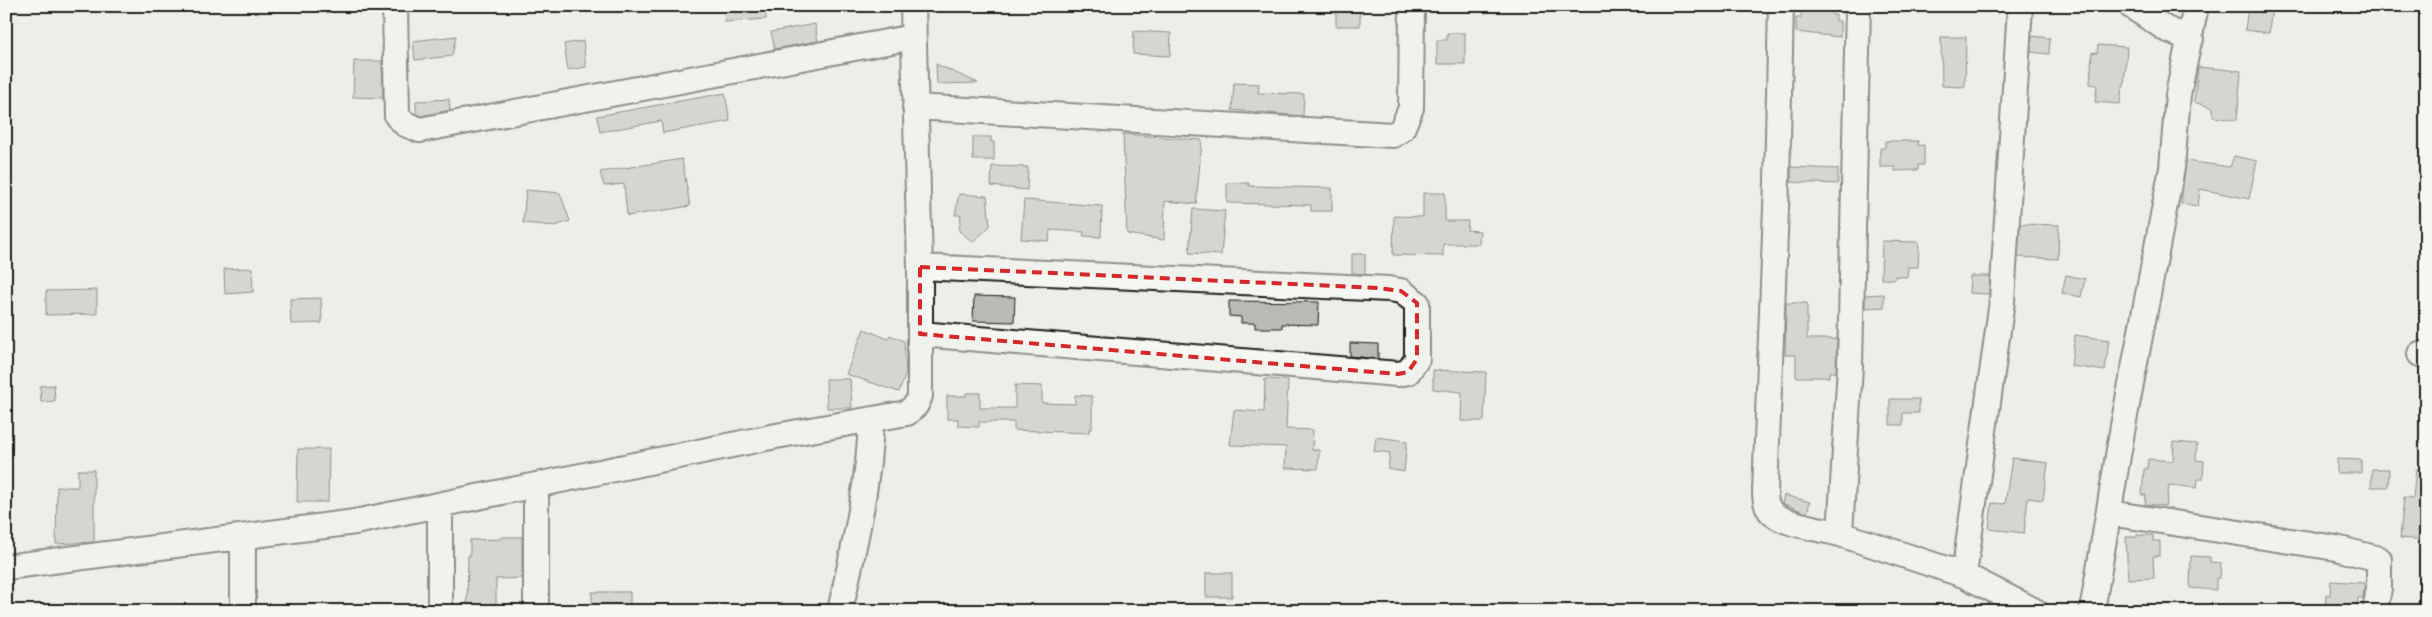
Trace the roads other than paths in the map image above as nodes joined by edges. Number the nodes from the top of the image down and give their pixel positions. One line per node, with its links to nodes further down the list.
1 (394, 6): 9 (street)
2 (913, 6): 9 (street)
3 (1412, 6): 11 (street)
4 (1781, 6): 18 (street)
5 (1858, 6): 18 (street)
6 (2020, 6): 21 (street)
7 (2131, 6): 10 (street)
8 (2196, 6): 10 (street)
9 (913, 37): 11 (street)
10 (2191, 39): 17 (street)
11 (916, 107): 12 (street)
12 (920, 267): 13 (street); 13 (street)
13 (920, 334): 14 (street)
14 (871, 420): 15 (street); 25 (street)
15 (536, 486): 16 (street); 24 (street)
16 (440, 505): 19 (street); 23 (street)
17 (2108, 513): 27 (street); 28 (street)
18 (1840, 534): 21 (street)
19 (243, 538): 20 (street); 22 (street)
20 (6, 567)
21 (1964, 576): 26 (street)
22 (243, 611)
23 (440, 611)
24 (536, 611)
25 (840, 611)
26 (2035, 611)
27 (2092, 611)
28 (2375, 611)

